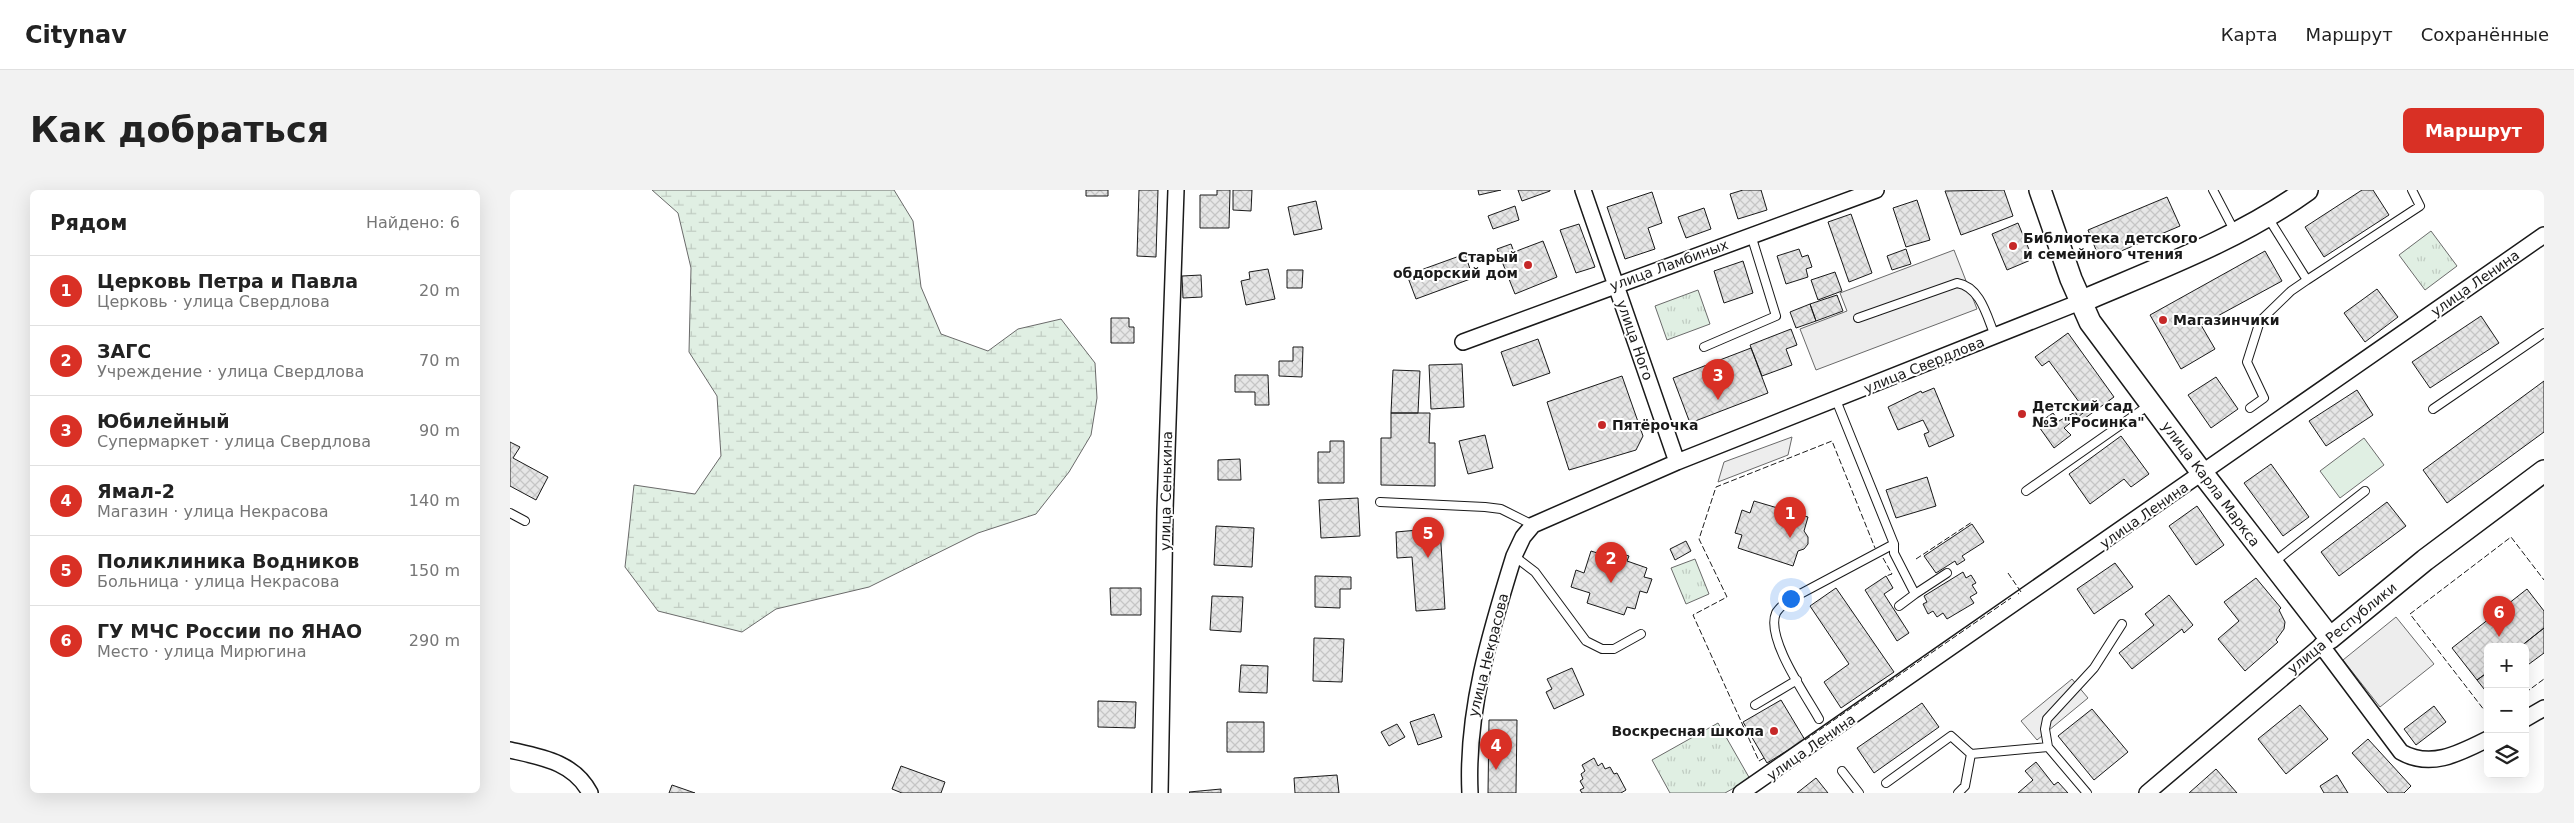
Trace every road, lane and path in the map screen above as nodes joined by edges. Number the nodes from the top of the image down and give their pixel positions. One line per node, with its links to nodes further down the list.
1 (1176, 190): 54 (street, улица Сенькина)
2 (1583, 190): 13 (street, улица Ного)
3 (1876, 190): 10 (street, улица Ламбиных)
4 (2040, 190): 14 (street, улица Карла Маркса)
5 (2213, 190): 9 (lane)
6 (2307, 190): 8 (street, улица Свердлова)
7 (2412, 190): 12 (lane)
8 (2267, 216): 9 (street, улица Свердлова); 12 (lane)
9 (2236, 232): 14 (street, улица Свердлова)
10 (1751, 235): 13 (street, улица Ламбиных); 19 (lane)
11 (2544, 235): 26 (street, улица Ленина)
12 (2307, 280): 22 (lane)
13 (1616, 285): 18 (street, улица Ламбиных); 24 (street, улица Ного)
14 (2080, 302): 17 (street, улица Свердлова); 21 (street, улица Карла Маркса)
15 (1858, 318): 17 (lane)
16 (2544, 333): 23 (lane)
17 (1996, 336): 20 (street, улица Свердлова)
18 (1463, 342)
19 (1704, 347)
20 (1836, 400): 24 (street, улица Свердлова); 33 (lane)
21 (2151, 404): 26 (street, улица Карла Маркса); 27 (lane)
22 (2250, 408)
23 (2433, 409)
24 (1677, 462): 32 (street, улица Свердлова)
25 (2544, 471): 41 (street, улица Республики)
26 (2203, 474): 35 (street, улица Карла Маркса); 56 (street, улица Ленина)
27 (2026, 491)
28 (2365, 491): 35 (lane)
29 (1380, 502): 32 (lane)
30 (510, 513): 31 (lane)
31 (525, 521)
32 (1533, 525): 34 (street, улица Некрасова)
33 (1894, 544): 37 (lane); 42 (lane)
34 (1514, 556): 40 (lane); 55 (street, улица Некрасова)
35 (2272, 564): 41 (street, улица Карла Маркса)
36 (1947, 573): 37 (lane)
37 (1916, 594): 38 (lane)
38 (1898, 606)
39 (2122, 624): 48 (lane)
40 (1641, 634)
41 (2325, 642): 47 (street); 60 (street, улица Республики)
42 (1797, 680): 43 (lane); 46 (lane)
43 (1755, 705)
44 (2544, 708): 45 (street)
45 (2529, 716)
46 (1819, 719)
47 (2484, 741)
48 (2048, 747): 50 (lane); 59 (lane)
49 (510, 750): 53 (street)
50 (1971, 754): 52 (lane); 58 (lane)
51 (1842, 771): 57 (lane)
52 (1886, 783)
53 (590, 793)
54 (1160, 793)
55 (1470, 793)
56 (1741, 793)
57 (1859, 793)
58 (1958, 793)
59 (2087, 793)
60 (2147, 793)

